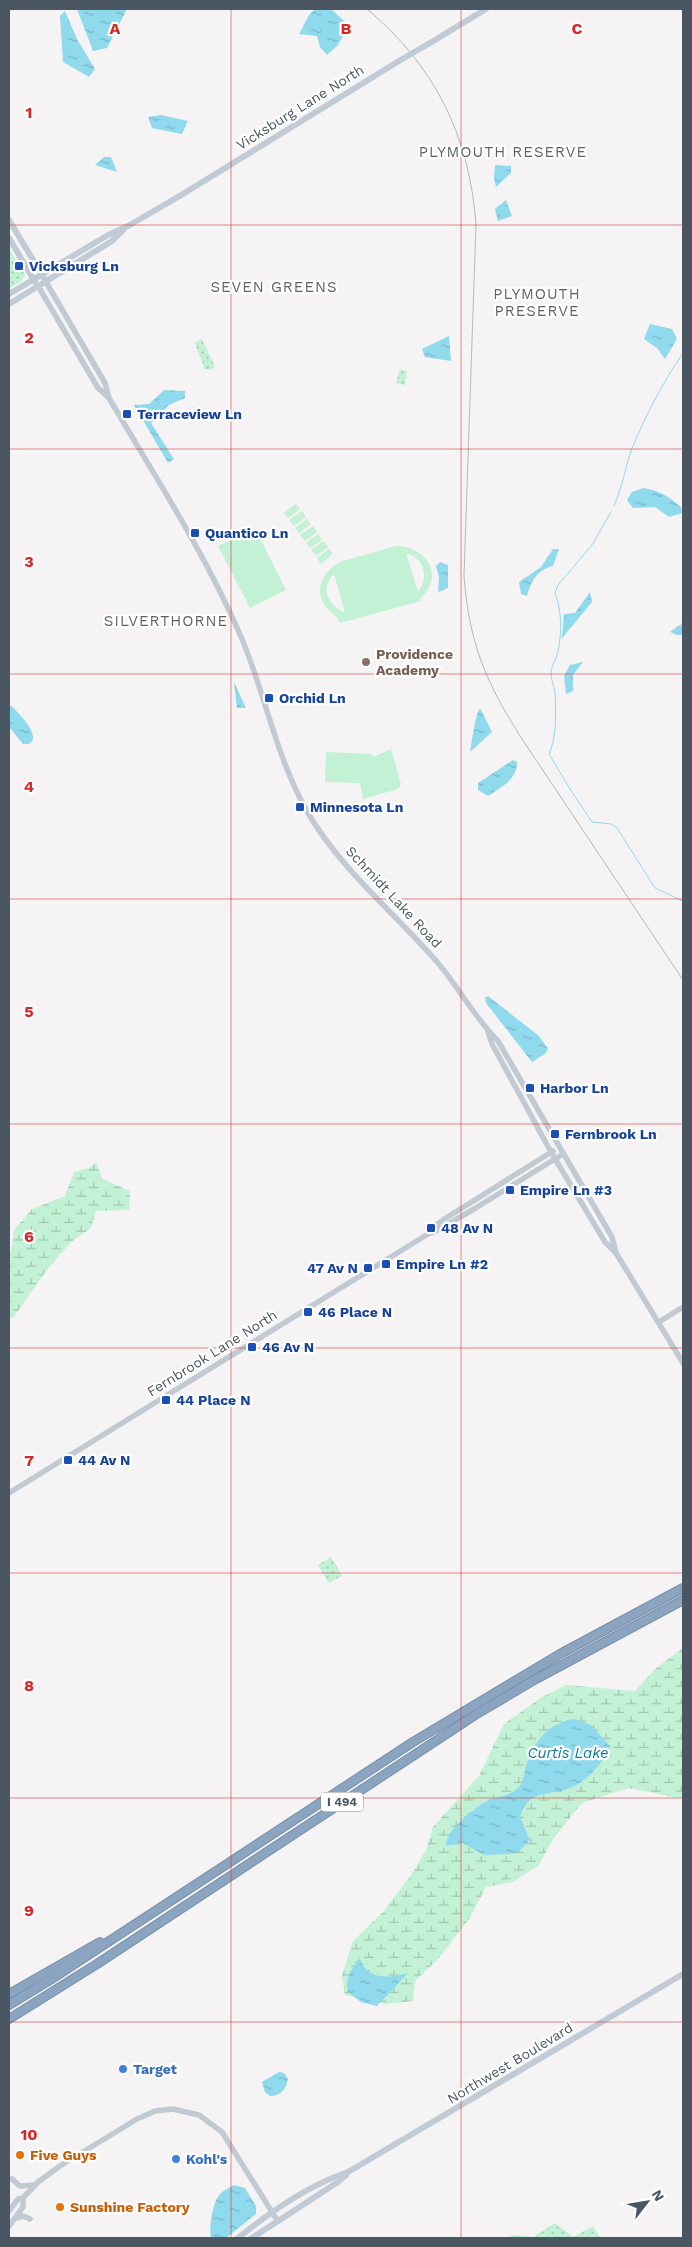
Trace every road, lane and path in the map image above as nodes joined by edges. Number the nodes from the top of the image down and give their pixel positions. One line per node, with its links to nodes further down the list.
1 (486, 9): 3 (main road, Vicksburg Lane North, bridge)
2 (9, 220): 5 (main road, Schmidt Lake Road)
3 (128, 226): 5 (main road, Vicksburg Lane North); 7 (main road, Vicksburg Lane North)
4 (9, 238): 6 (main road, Schmidt Lake Road)
5 (42, 275): 6 (main road, Vicksburg Lane North); 7 (main road, Schmidt Lake Road)
6 (34, 279): 8 (main road, Schmidt Lake Road); 9 (main road, Vicksburg Lane North)
7 (46, 282): 8 (main road, Vicksburg Lane North); 11 (street, Schmidt Lake Road)
8 (38, 286): 10 (main road, Vicksburg Lane North); 11 (street, Schmidt Lake Road)
9 (9, 294)
10 (9, 304)
11 (109, 398): 12 (street, Schmidt Lake Road)
12 (487, 1030): 13 (street, Schmidt Lake Road); 14 (street, Schmidt Lake Road)
13 (561, 1151): 14 (street, Fernbrook Lane North); 15 (street, Fernbrook Lane North); 17 (street, Schmidt Lake Road)
14 (551, 1152): 15 (street, Schmidt Lake Road); 16 (street, Fernbrook Lane North)
15 (555, 1159): 16 (street, Fernbrook Lane North); 17 (street, Schmidt Lake Road)
16 (428, 1234): 21 (street, Fernbrook Lane North)
17 (616, 1253): 19 (street, Schmidt Lake Road)
18 (683, 1308): 19 (street)
19 (659, 1322): 20 (street, Schmidt Lake Road)
20 (683, 1363)
21 (9, 1493)
22 (683, 1588): 24 (highway, I 494)
23 (683, 1600): 26 (highway, I 494)
24 (123, 1933): 27 (highway); 28 (highway, I 494)
25 (683, 1974): 31 (main road, Northwest Boulevard)
26 (54, 1992): 29 (highway, I 494); 30 (highway)
27 (9, 1994)
28 (9, 2005)
29 (9, 2019)
30 (9, 2024)
31 (348, 2172): 36 (main road, Northwest Boulevard); 39 (main road, Northwest Boulevard)
32 (12, 2179): 33 (street)
33 (34, 2186): 34 (street); 36 (street)
34 (23, 2198): 35 (street); 37 (street)
35 (9, 2211)
36 (272, 2213): 39 (street); 41 (main road, Northwest Boulevard)
37 (14, 2219): 38 (street); 40 (street)
38 (30, 2219)
39 (277, 2220): 42 (main road, Northwest Boulevard)
40 (9, 2226)
41 (238, 2238)
42 (252, 2238)

